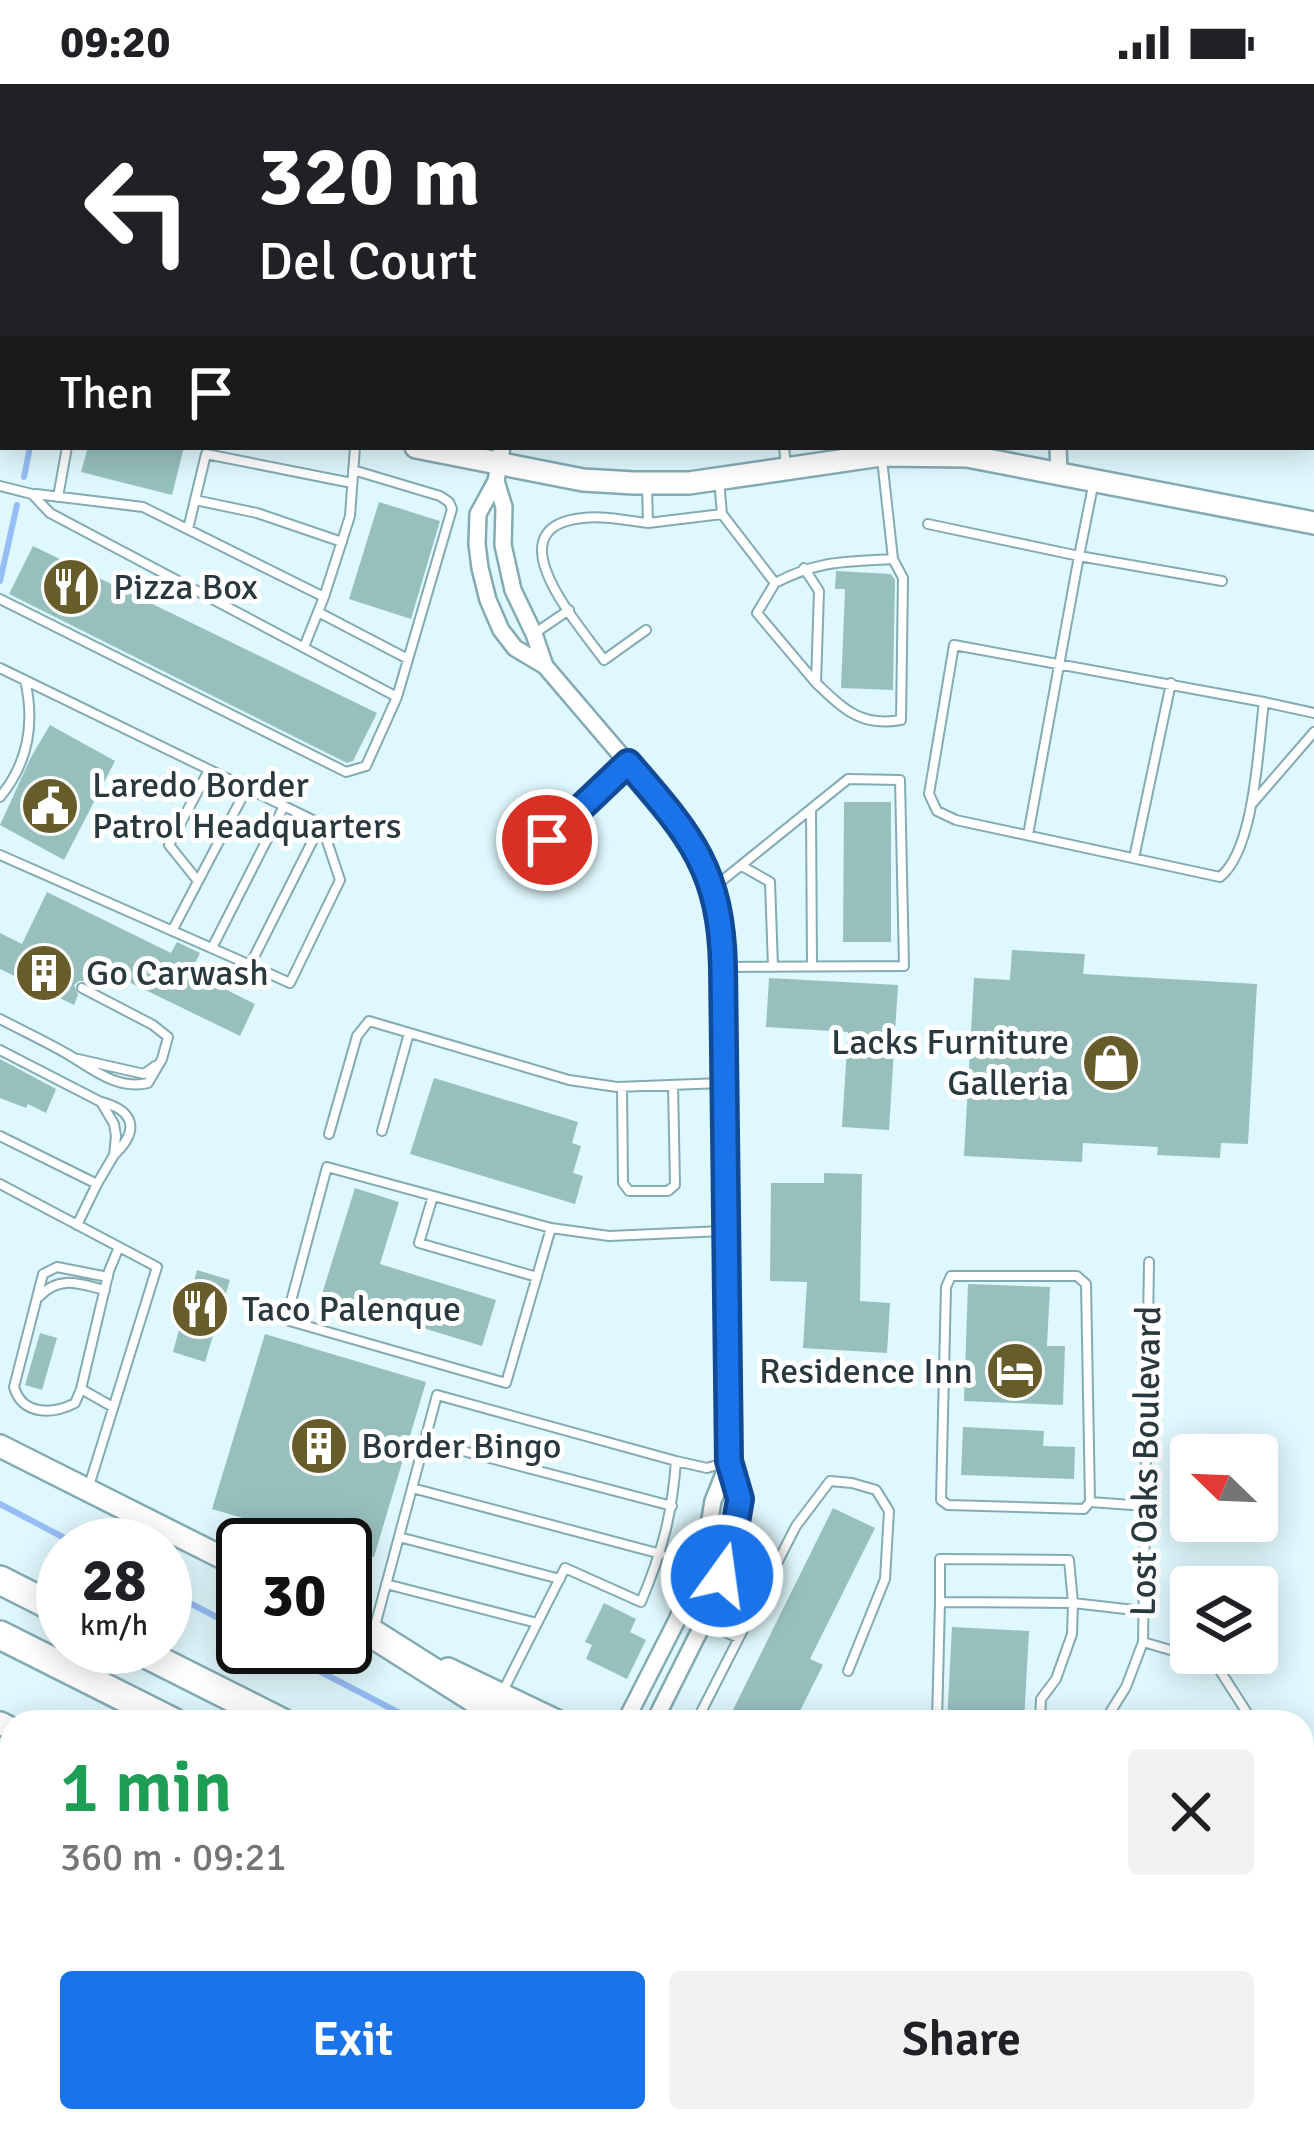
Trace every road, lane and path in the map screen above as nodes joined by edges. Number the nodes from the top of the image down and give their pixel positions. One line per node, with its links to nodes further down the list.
1 (67, 450): 16 (lane)
2 (355, 450): 8 (lane)
3 (431, 450): 7 (main road)
4 (1058, 450): 9 (street)
5 (881, 455): 6 (main road); 9 (main road); 25 (lane)
6 (785, 458): 11 (main road)
7 (499, 464): 12 (main road); 34 (street); 38 (street)
8 (353, 470): 13 (lane); 36 (lane)
9 (1058, 472): 10 (main road)
10 (1094, 478): 20 (main road); 24 (lane)
11 (719, 479): 12 (main road); 18 (lane)
12 (647, 483): 19 (lane)
13 (352, 484): 17 (lane); 23 (lane)
14 (0, 486): 15 (lane)
15 (32, 494): 16 (lane); 35 (lane)
16 (58, 497): 22 (lane)
17 (195, 500): 22 (lane); 23 (lane)
18 (722, 514): 19 (lane); 28 (lane)
19 (648, 523): 31 (lane)
20 (1314, 523)
21 (928, 524): 24 (lane)
22 (188, 529): 29 (lane)
23 (342, 542): 29 (lane)
24 (1079, 556): 27 (lane); 37 (lane)
25 (893, 559): 26 (lane); 41 (lane)
26 (804, 568): 28 (lane); 41 (lane)
27 (1222, 580)
28 (775, 583): 41 (lane)
29 (324, 597): 32 (lane)
30 (0, 599): 43 (lane)
31 (569, 610): 33 (lane); 34 (lane)
32 (318, 612): 35 (lane); 36 (lane)
33 (646, 630)
34 (534, 634): 38 (street)
35 (304, 647): 43 (lane)
36 (408, 659): 43 (lane)
37 (1061, 664): 42 (lane); 55 (lane); 55 (lane)
38 (544, 666): 47 (street)
39 (0, 668): 40 (lane)
40 (25, 680): 48 (lane); 50 (lane)
41 (816, 682)
42 (1171, 683): 44 (lane); 57 (lane)
43 (397, 697)
44 (1264, 702): 45 (lane); 52 (lane)
45 (1314, 713)
46 (1314, 732): 52 (lane)
47 (628, 763): 58 (street); 61 (street)
48 (209, 770): 49 (lane); 60 (lane)
49 (248, 788): 51 (lane); 60 (lane)
50 (0, 796)
51 (284, 806): 54 (lane); 63 (lane)
52 (1250, 806): 57 (lane)
53 (811, 809): 59 (lane); 65 (lane); 65 (lane)
54 (321, 824): 64 (lane); 64 (lane)
55 (1028, 835): 57 (lane)
56 (0, 855): 62 (lane)
57 (1134, 858)
58 (519, 866)
59 (742, 866): 61 (lane); 67 (lane)
60 (198, 881): 62 (lane)
61 (713, 888): 66 (street)
62 (172, 931): 63 (lane)
63 (212, 948): 64 (lane)
64 (250, 965)
65 (812, 966): 67 (lane)
66 (723, 967): 67 (lane); 72 (street)
67 (773, 967)
68 (82, 988): 69 (lane)
69 (0, 1019)
70 (409, 1033): 74 (lane); 76 (lane); 77 (lane)
71 (0, 1050): 75 (lane)
72 (724, 1083): 73 (lane); 85 (street)
73 (673, 1085): 74 (lane); 74 (lane)
74 (622, 1087)
75 (100, 1102): 79 (lane); 79 (lane)
76 (382, 1132)
77 (329, 1134)
78 (0, 1136): 81 (lane)
79 (114, 1155): 81 (lane)
80 (0, 1184): 83 (lane)
81 (98, 1184): 83 (lane)
82 (433, 1196): 84 (lane); 89 (lane); 89 (lane)
83 (77, 1225): 86 (lane)
84 (551, 1228): 85 (lane); 89 (lane)
85 (725, 1231): 97 (street)
86 (119, 1247): 88 (lane); 93 (lane)
87 (1149, 1262): 102 (lane, Lost Oaks Boulevard)
88 (108, 1277): 90 (lane); 91 (lane)
89 (537, 1277)
90 (105, 1290): 91 (lane); 92 (lane)
91 (38, 1298): 92 (lane)
92 (81, 1389): 93 (lane)
93 (113, 1407): 99 (lane)
94 (425, 1441): 96 (lane); 98 (lane); 101 (lane)
95 (0, 1446): 99 (main road)
96 (676, 1461): 97 (lane); 101 (lane)
97 (729, 1461): 113 (street); 115 (street)
98 (412, 1488): 103 (lane); 105 (lane)
99 (87, 1490): 104 (main road)
100 (1090, 1502): 100 (lane); 102 (lane)
101 (673, 1506): 105 (lane)
102 (1146, 1506): 112 (lane, Lost Oaks Boulevard)
103 (399, 1537): 106 (lane); 108 (lane)
104 (216, 1554)
105 (661, 1554): 106 (lane)
106 (560, 1579): 114 (lane)
107 (0, 1580): 109 (highway)
108 (386, 1584): 114 (lane); 116 (lane)
109 (36, 1598)
110 (940, 1602): 111 (lane); 111 (lane); 130 (lane)
111 (1073, 1603): 112 (lane); 131 (lane)
112 (1143, 1610): 119 (lane, Lost Oaks Boulevard)
113 (680, 1612): 115 (lane); 127 (street)
114 (537, 1623): 122 (lane)
115 (703, 1624): 118 (lane); 128 (street)
116 (373, 1634): 122 (main road); 125 (highway)
117 (0, 1635): 123 (highway)
118 (739, 1638): 120 (lane); 129 (lane)
119 (1143, 1642): 132 (lane, Lost Oaks Boulevard); 133 (lane)
120 (848, 1671)
121 (186, 1674): 124 (highway)
122 (501, 1694): 126 (main road)
123 (149, 1710)
124 (257, 1710)
125 (493, 1710)
126 (534, 1710)
127 (631, 1710)
128 (660, 1710)
129 (702, 1710)
130 (937, 1710)
131 (1041, 1710)
132 (1112, 1710)
133 (1245, 1710)

